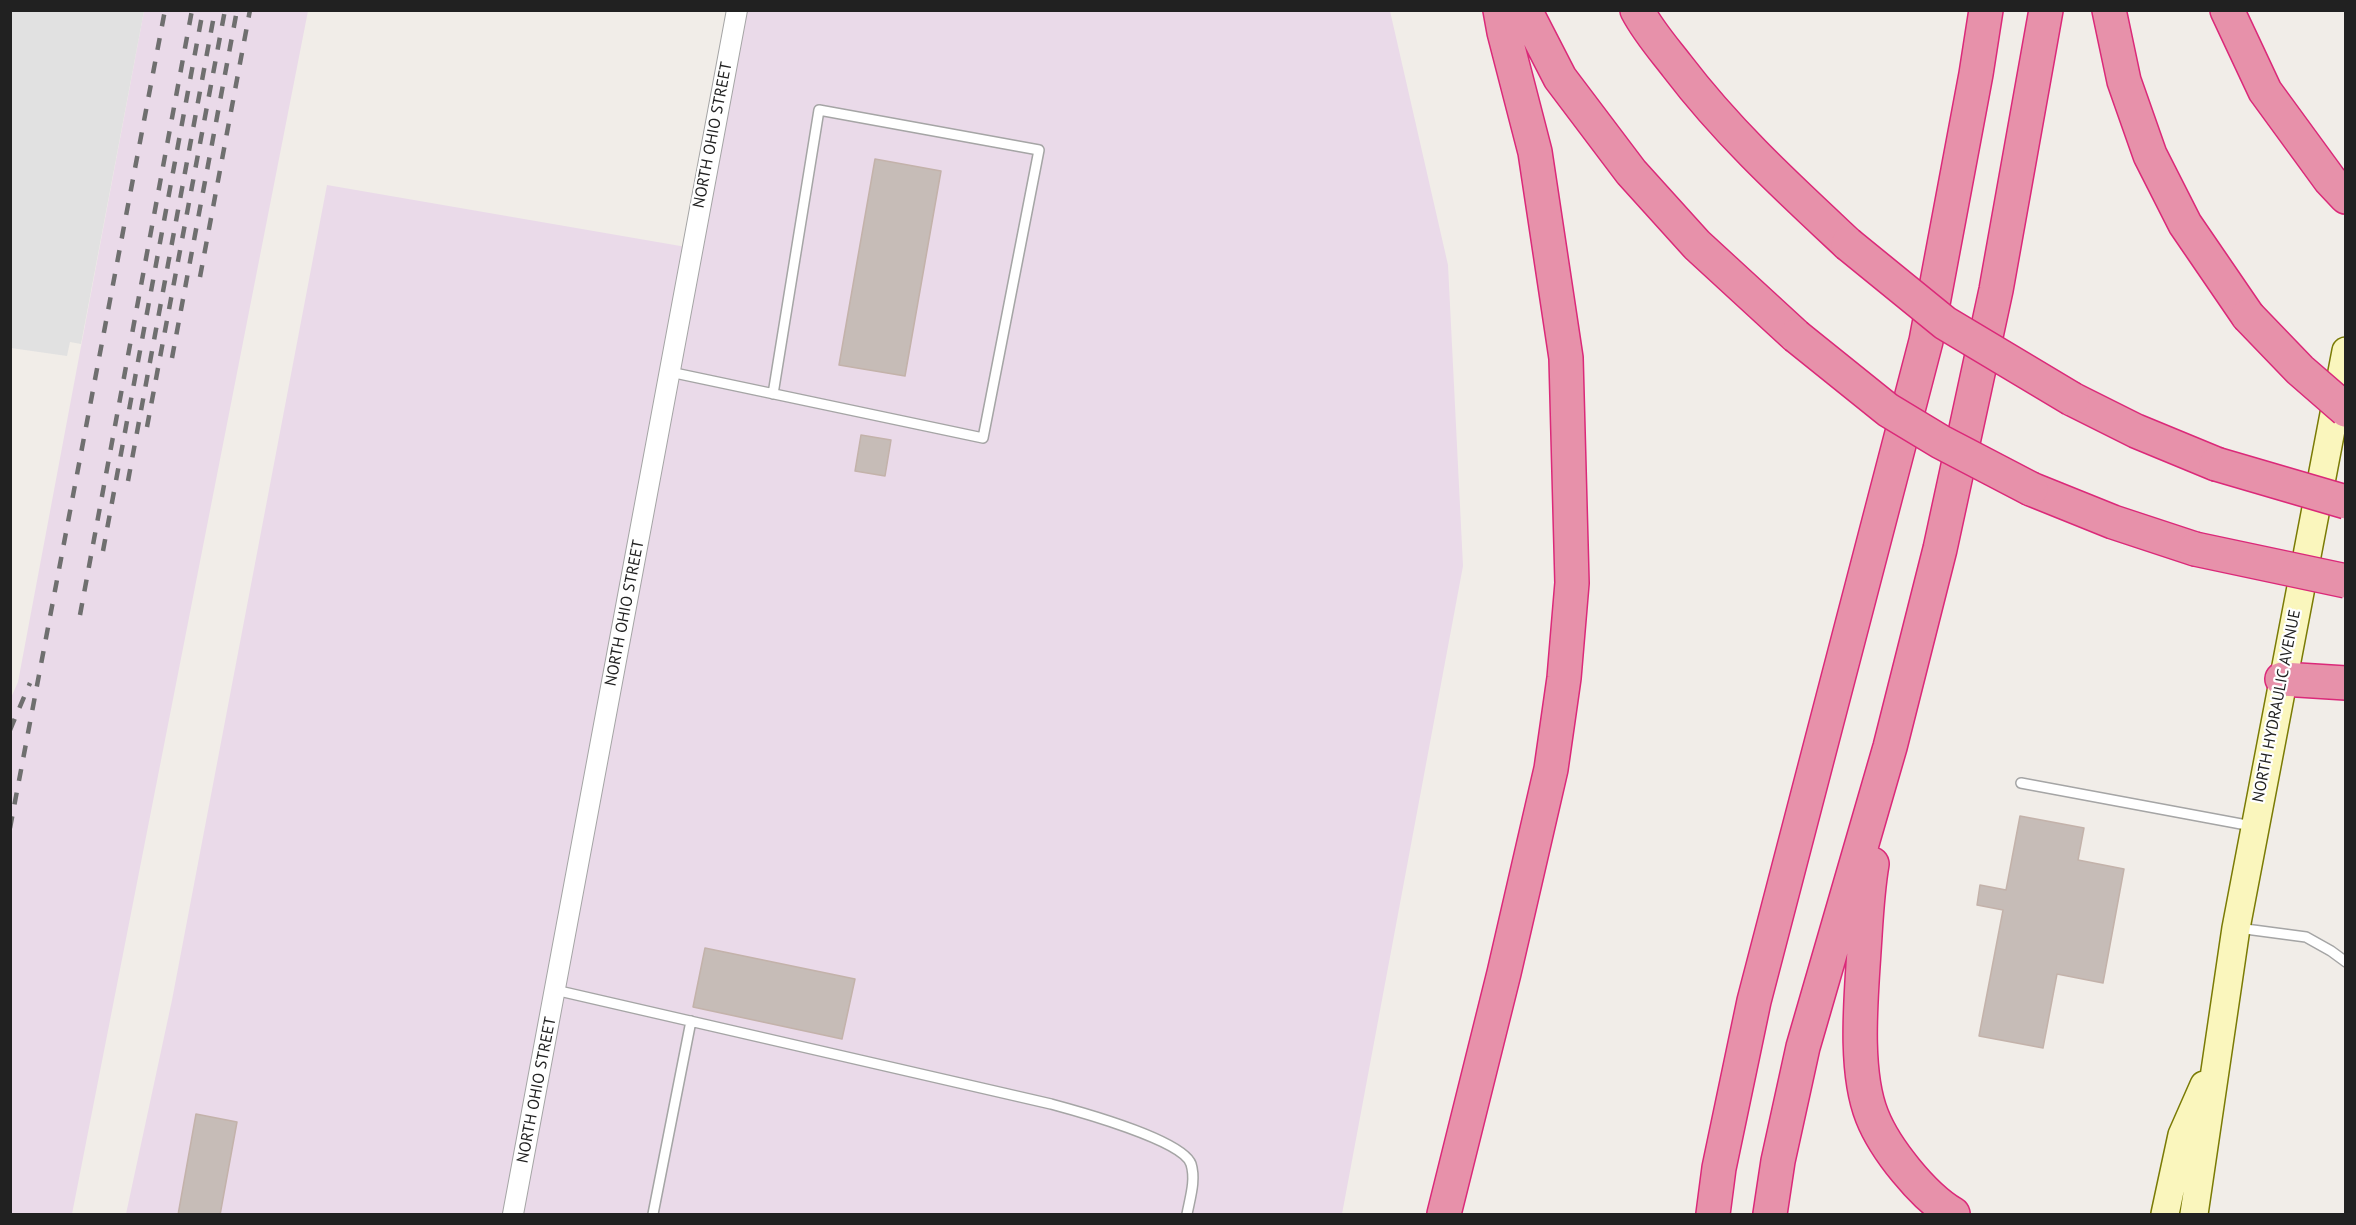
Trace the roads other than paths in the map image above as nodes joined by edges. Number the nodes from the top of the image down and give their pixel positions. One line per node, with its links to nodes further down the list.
1 (737, 10): 13 (street, NORTH OHIO STREET)
2 (1500, 10): 31 (highway)
3 (1525, 10): 17 (highway, bridge)
4 (1637, 10): 16 (highway, bridge)
5 (1967, 10): 11 (highway)
6 (1986, 10): 11 (highway)
7 (2046, 10): 20 (highway)
8 (2109, 10): 15 (highway, bridge)
9 (2227, 10): 10 (highway)
10 (2346, 197)
11 (1950, 217): 32 (highway)
12 (2346, 351): 18 (street, NORTH HYDRAULIC AVENUE)
13 (670, 372): 14 (lane); 25 (street, NORTH OHIO STREET)
14 (773, 394): 14 (lane)
15 (2346, 410)
16 (2346, 502)
17 (2346, 581)
18 (2282, 678): 19 (highway); 22 (street, NORTH HYDRAULIC AVENUE)
19 (2346, 683)
20 (1890, 747): 33 (highway); 34 (highway)
21 (2021, 783): 22 (lane)
22 (2255, 827): 23 (street, NORTH HYDRAULIC AVENUE)
23 (2236, 928): 24 (lane); 27 (street, NORTH HYDRAULIC AVENUE)
24 (2346, 962)
25 (555, 990): 26 (lane); 28 (street, NORTH OHIO STREET)
26 (691, 1021): 29 (lane); 30 (lane)
27 (2217, 1063): 35 (street, NORTH HYDRAULIC AVENUE); 36 (street, NORTH HYDRAULIC AVENUE)
28 (513, 1215)
29 (653, 1215)
30 (1187, 1215)
31 (1444, 1215)
32 (1713, 1215)
33 (1770, 1215)
34 (1953, 1215)
35 (2165, 1215)
36 (2194, 1215)

